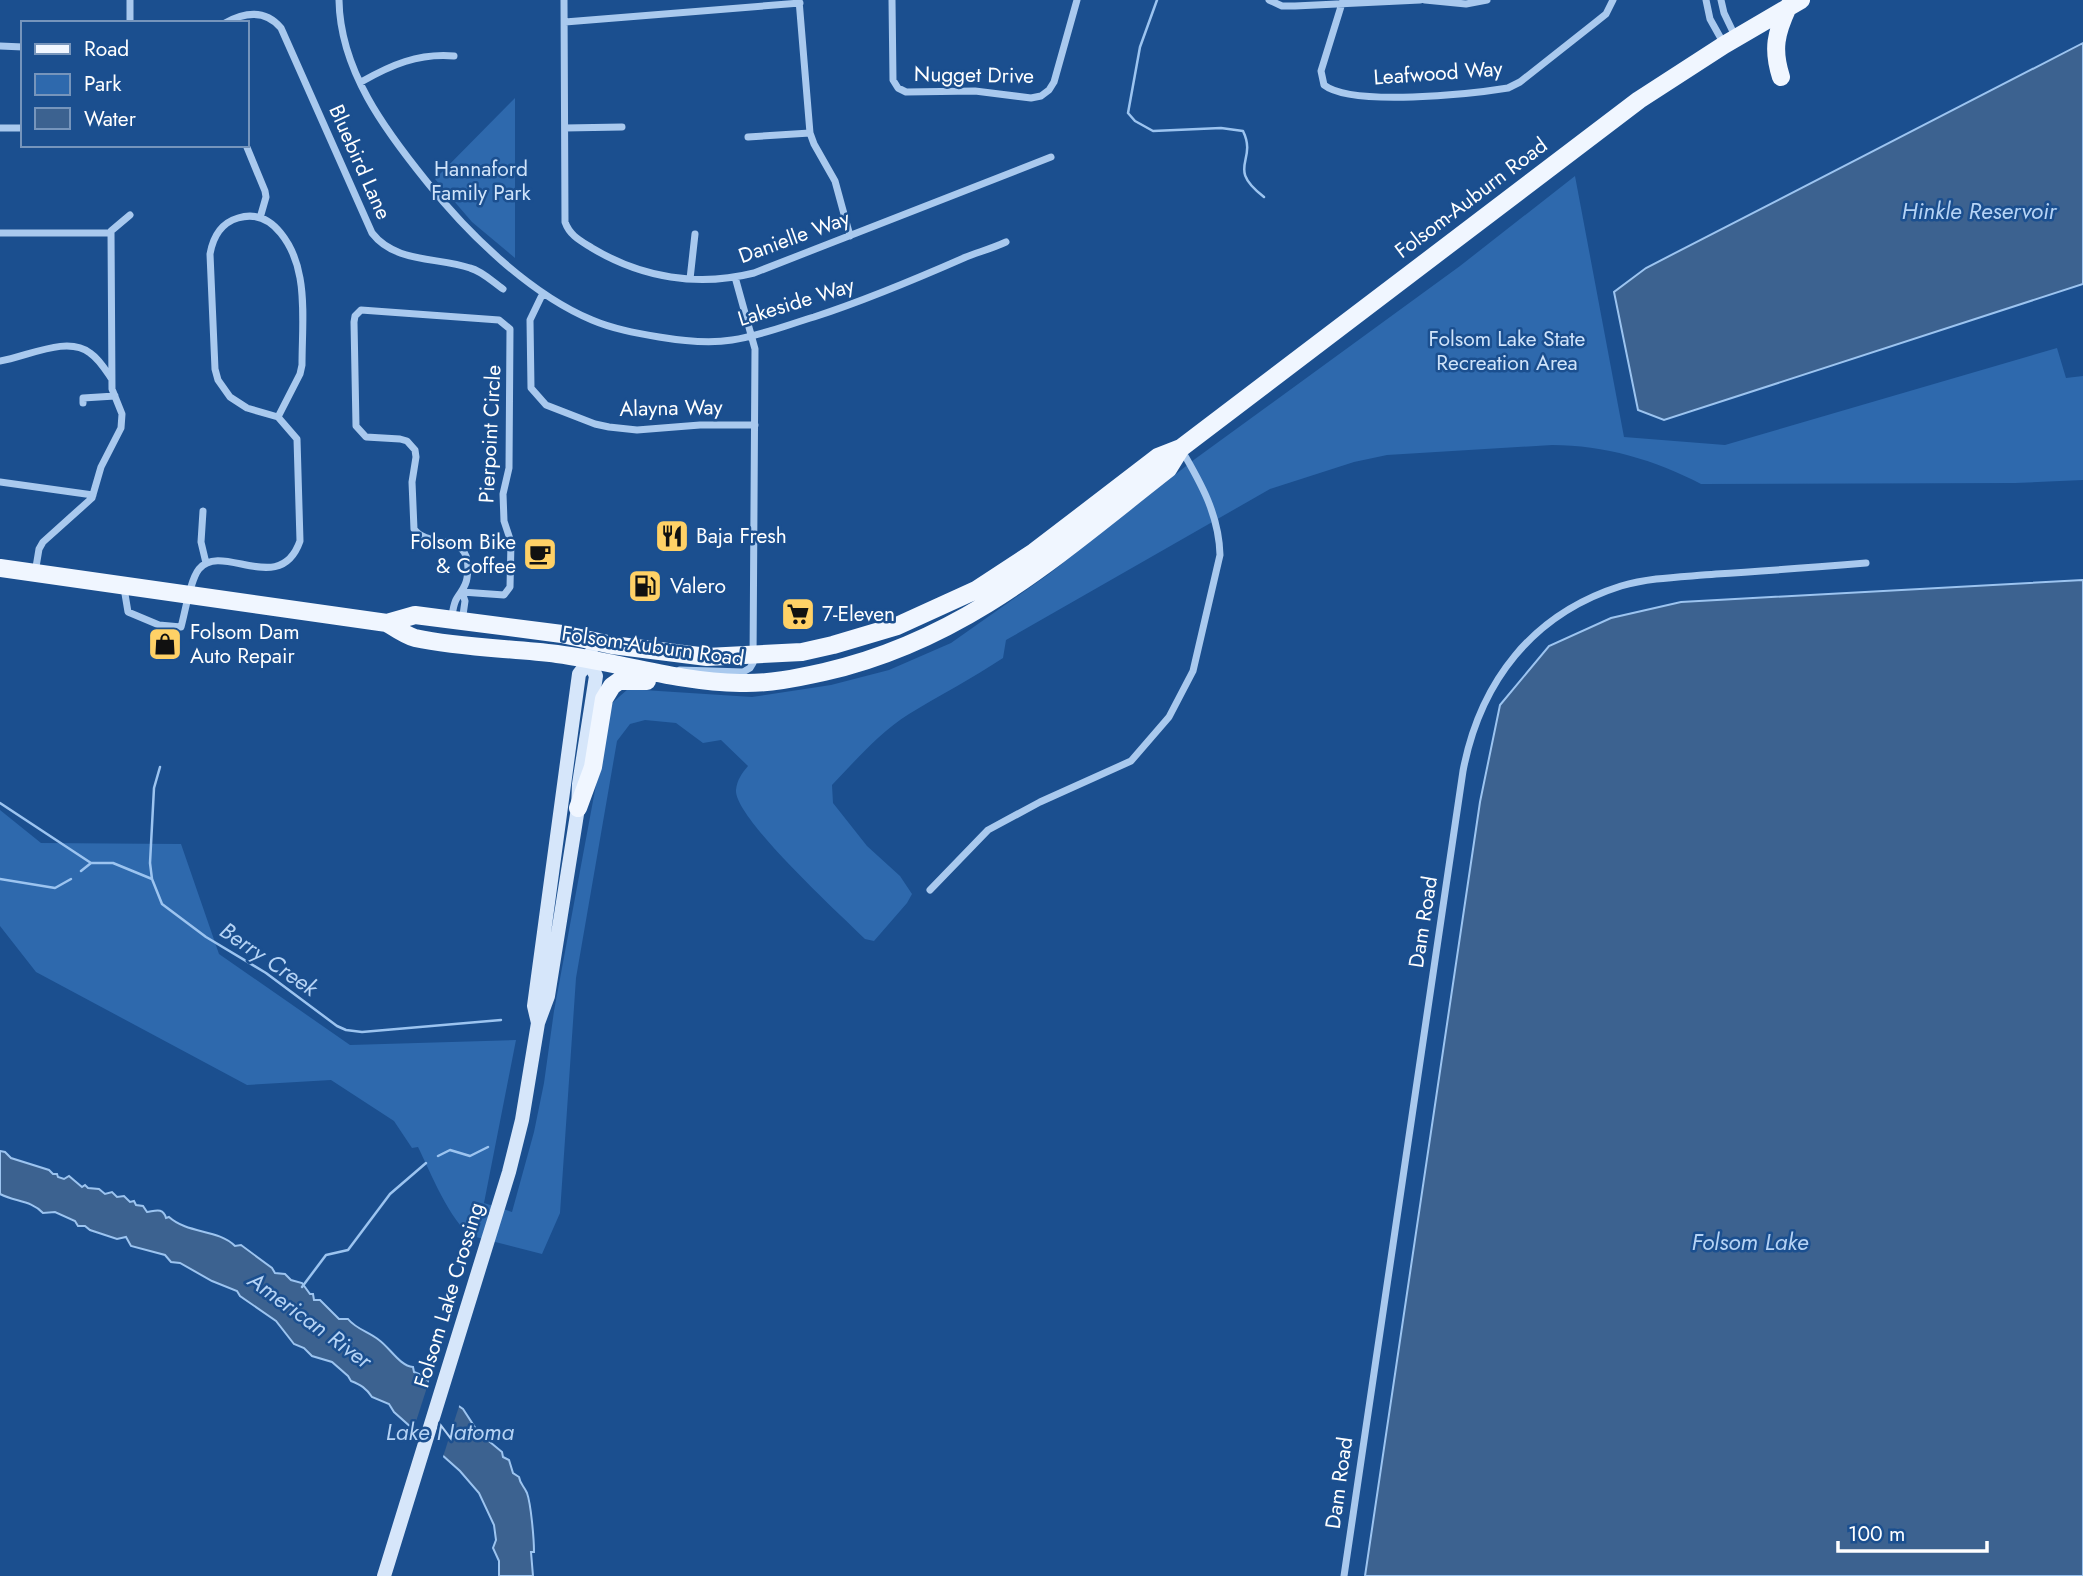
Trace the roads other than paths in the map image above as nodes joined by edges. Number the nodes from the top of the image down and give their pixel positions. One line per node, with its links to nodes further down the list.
1 (130, 0): 17 (street)
2 (340, 0): 25 (street, Lakeside Way)
3 (564, 0): 19 (street, Danielle Way)
4 (682, 0): 16 (street)
5 (892, 0): 6 (street, Nugget Drive)
6 (1077, 0)
7 (1269, 0): 14 (street)
8 (1423, 0): 9 (street); 14 (street)
9 (1487, 0)
10 (1613, 0): 14 (street, Leafwood Way)
11 (1706, 0): 20 (street)
12 (1721, 0): 20 (street)
13 (799, 1): 16 (street); 30 (street)
14 (1342, 2)
15 (1795, 4): 20 (main road, Folsom-Auburn Road); 24 (main road)
16 (682, 12): 19 (street)
17 (130, 21)
18 (229, 21): 43 (street, Bluebird Lane)
19 (565, 22): 29 (street, Danielle Way)
20 (1730, 42): 52 (main road, Folsom-Auburn Road)
21 (0, 47): 22 (street)
22 (21, 47)
23 (454, 56): 25 (street)
24 (1781, 77)
25 (360, 82): 44 (street, Lakeside Way)
26 (622, 127): 29 (street)
27 (0, 128): 28 (street)
28 (21, 128)
29 (565, 128): 42 (street, Danielle Way)
30 (810, 133): 31 (street); 39 (street)
31 (748, 137)
32 (247, 147): 35 (street)
33 (1051, 157): 39 (street, Danielle Way)
34 (130, 215): 37 (street)
35 (260, 218): 50 (street); 50 (street)
36 (0, 233): 37 (street)
37 (111, 233): 47 (street)
38 (695, 234): 42 (street)
39 (850, 236): 41 (street, Danielle Way)
40 (1006, 242): 45 (street, Lakeside Way)
41 (735, 277): 42 (street, Danielle Way); 45 (street)
42 (690, 279)
43 (503, 289)
44 (543, 293): 45 (street, Lakeside Way); 51 (street, Alayna Way)
45 (751, 336): 51 (street)
46 (0, 361): 47 (street)
47 (112, 379): 48 (street)
48 (115, 396): 49 (street); 54 (street)
49 (83, 403)
50 (278, 417): 56 (street)
51 (755, 425): 66 (street)
52 (1181, 448): 66 (main road, Folsom-Auburn Road); 69 (main road, Folsom-Auburn Road); 71 (street)
53 (0, 482): 54 (street)
54 (93, 495): 59 (street)
55 (203, 511): 56 (street)
56 (206, 563): 62 (street)
57 (1866, 563): 74 (street, Dam Road)
58 (0, 568): 59 (main road, Folsom-Auburn Road)
59 (35, 573): 60 (main road, Folsom-Auburn Road)
60 (124, 586): 62 (main road, Folsom-Auburn Road); 62 (street)
61 (462, 592): 61 (street, Pierpoint Circle); 63 (street, Pierpoint Circle)
62 (190, 596): 64 (main road, Folsom-Auburn Road)
63 (456, 621): 64 (main road, Folsom-Auburn Road); 65 (main road, Folsom-Auburn Road)
64 (387, 623): 67 (main road, Folsom-Auburn Road)
65 (592, 642): 66 (main road, Folsom-Auburn Road); 67 (main road, Folsom Lake Crossing)
66 (754, 656): 68 (street)
67 (589, 661): 68 (main road, Folsom-Auburn Road); 70 (main road, Folsom Lake Crossing); 72 (main road, Folsom Lake Crossing)
68 (664, 674): 69 (main road, Folsom-Auburn Road)
69 (695, 679): 70 (main road)
70 (578, 808): 72 (main road, Folsom Lake Crossing)
71 (930, 890)
72 (538, 1023): 73 (main road, Folsom Lake Crossing)
73 (384, 1576)
74 (1344, 1576)

